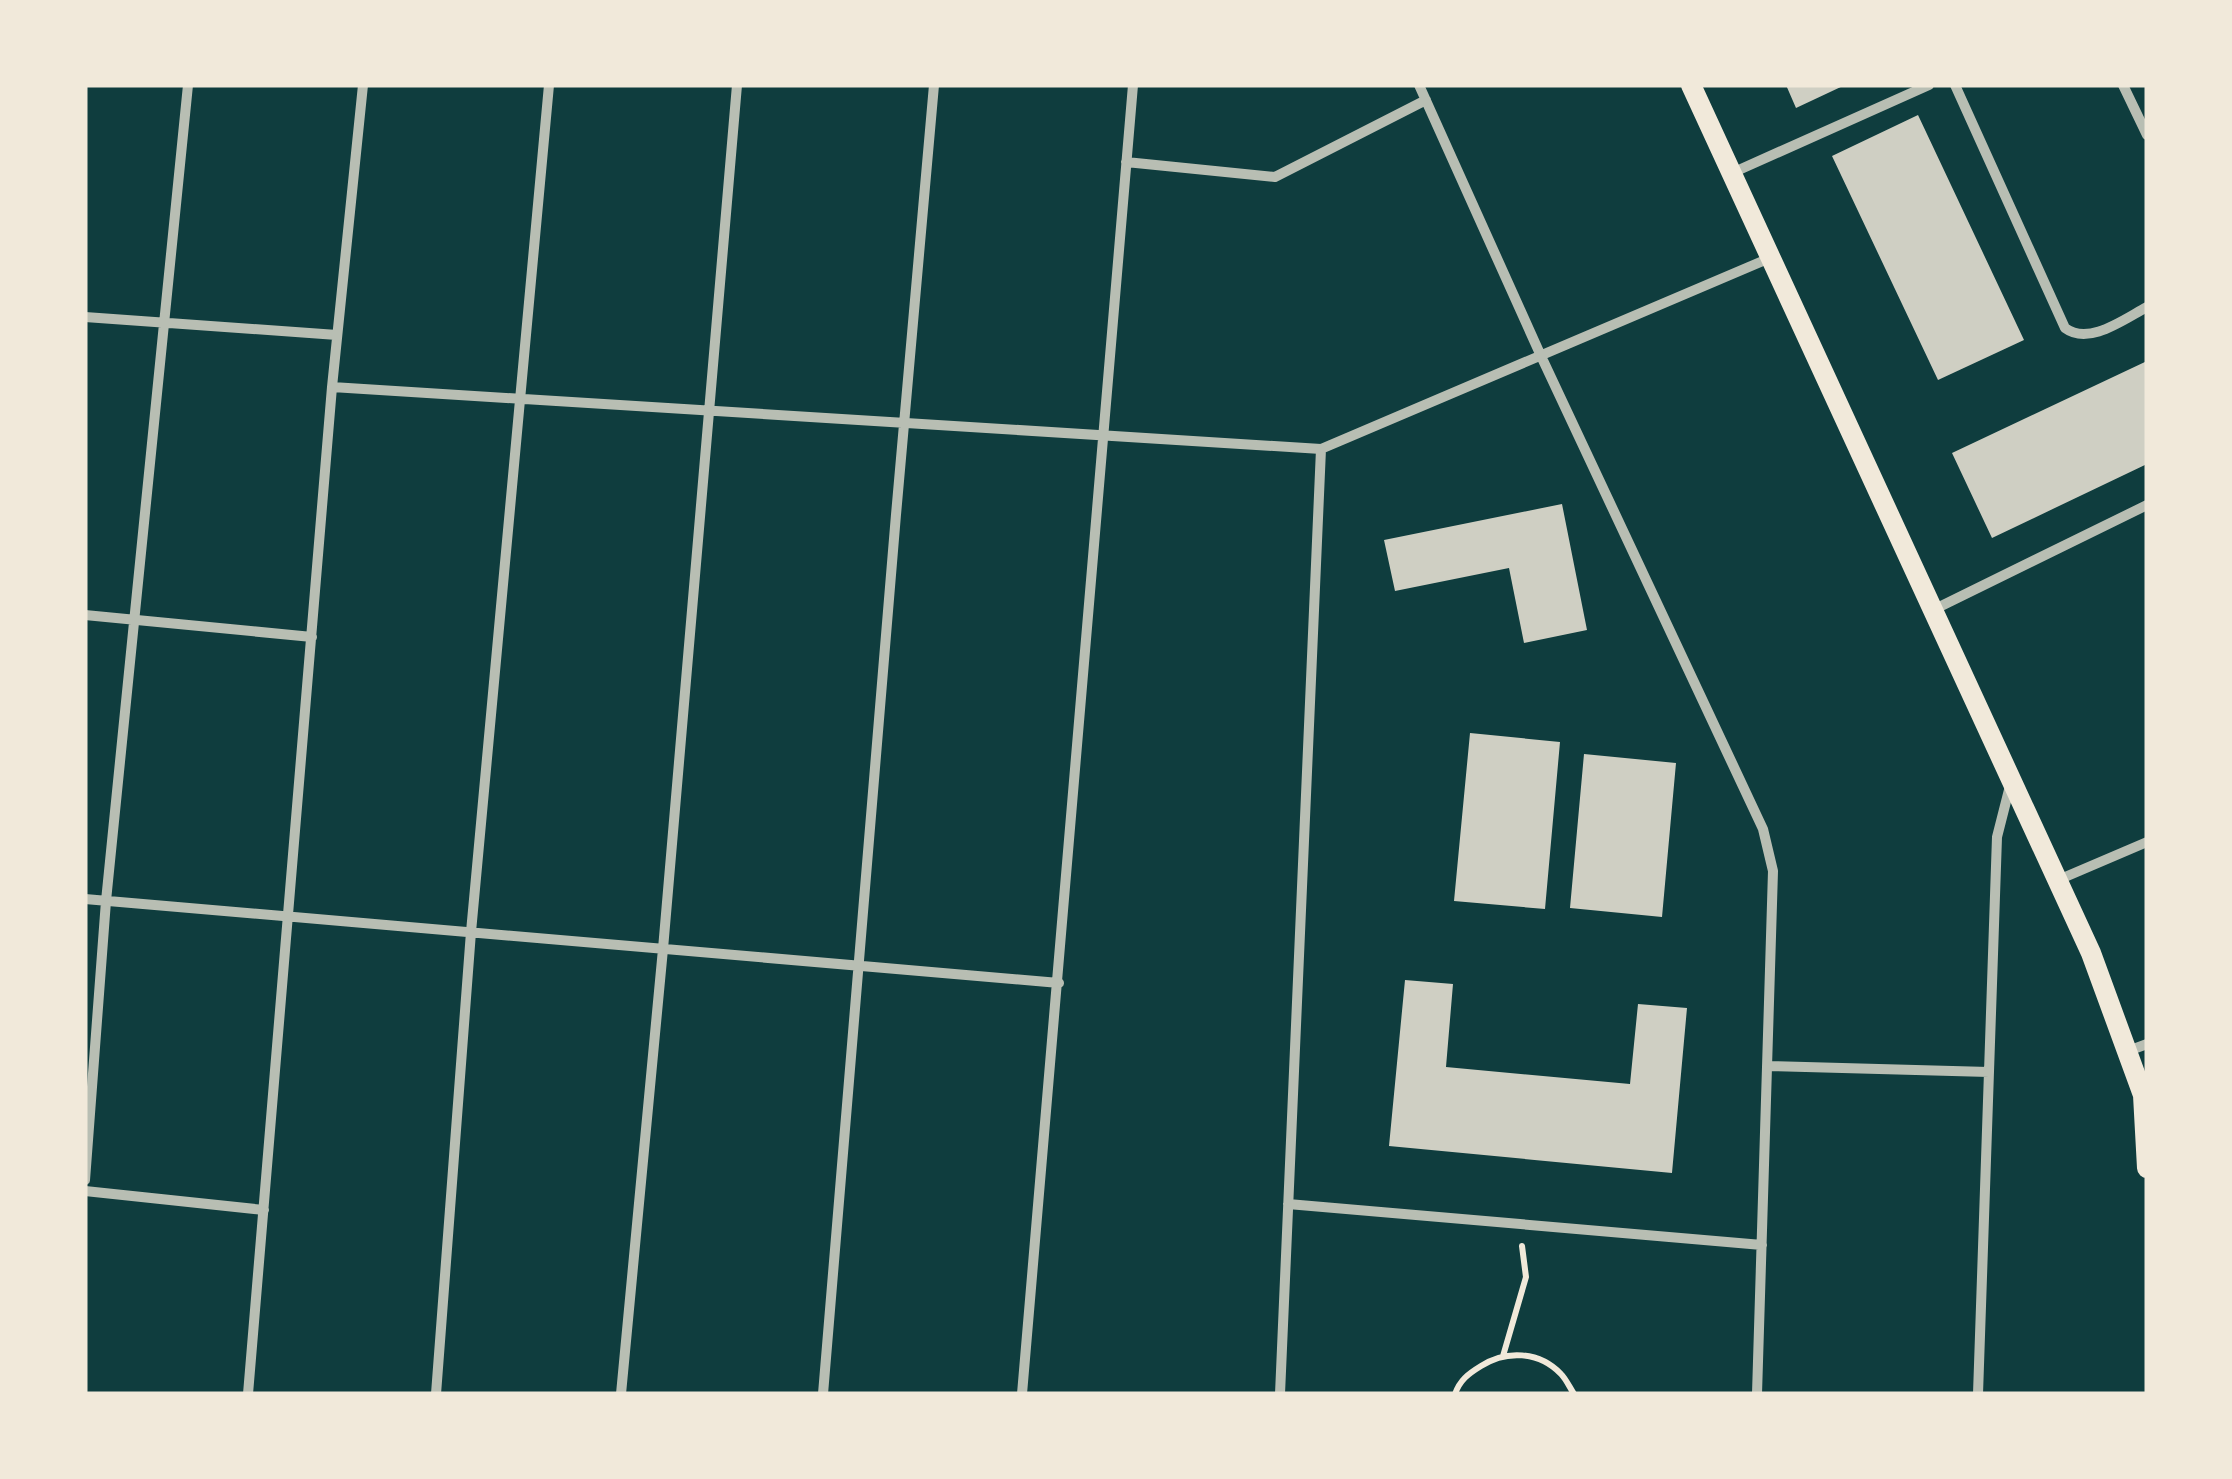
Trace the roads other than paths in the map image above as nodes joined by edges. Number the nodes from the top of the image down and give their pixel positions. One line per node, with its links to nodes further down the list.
1 (188, 85): 19 (street)
2 (363, 85): 20 (street)
3 (549, 85): 23 (street)
4 (737, 85): 24 (street)
5 (934, 85): 25 (street)
6 (1132, 85): 14 (street)
7 (1419, 85): 12 (street)
8 (1691, 85): 15 (main road)
9 (1929, 85): 15 (street)
10 (1954, 85): 17 (street)
11 (2123, 85): 13 (street)
12 (1426, 100): 14 (street); 21 (street)
13 (2147, 135)
14 (1126, 162): 26 (street)
15 (1732, 174): 16 (main road)
16 (1770, 258): 21 (street); 29 (main road)
17 (2147, 307)
18 (85, 317): 19 (street)
19 (164, 323): 20 (street); 31 (street)
20 (337, 335): 22 (street)
21 (1540, 356): 27 (street); 44 (street)
22 (332, 387): 23 (street); 32 (street)
23 (520, 399): 24 (street); 39 (street)
24 (709, 410): 25 (street); 40 (street)
25 (902, 422): 26 (street); 41 (street)
26 (1104, 435): 27 (street); 42 (street)
27 (1321, 449): 49 (street)
28 (2147, 505): 29 (street)
29 (1933, 610): 33 (main road)
30 (85, 615): 31 (street)
31 (134, 621): 32 (street); 37 (street)
32 (312, 637): 38 (street)
33 (2011, 780): 35 (main road); 45 (street)
34 (2147, 842): 35 (street)
35 (2058, 880): 43 (main road)
36 (85, 899): 37 (street)
37 (106, 901): 38 (street); 47 (street)
38 (288, 916): 39 (street); 50 (street)
39 (471, 932): 40 (street); 53 (street)
40 (663, 949): 41 (street); 54 (street)
41 (860, 965): 42 (street); 55 (street)
42 (1059, 982): 56 (street)
43 (2137, 1048): 46 (main road)
44 (1766, 1066): 45 (street); 51 (street)
45 (1989, 1072): 59 (street)
46 (2147, 1168)
47 (85, 1180)
48 (85, 1192): 50 (street)
49 (1288, 1204): 51 (street); 57 (street)
50 (264, 1210): 52 (street)
51 (1762, 1245): 58 (street)
52 (248, 1394)
53 (436, 1394)
54 (621, 1394)
55 (823, 1394)
56 (1022, 1394)
57 (1280, 1394)
58 (1757, 1394)
59 (1978, 1394)

